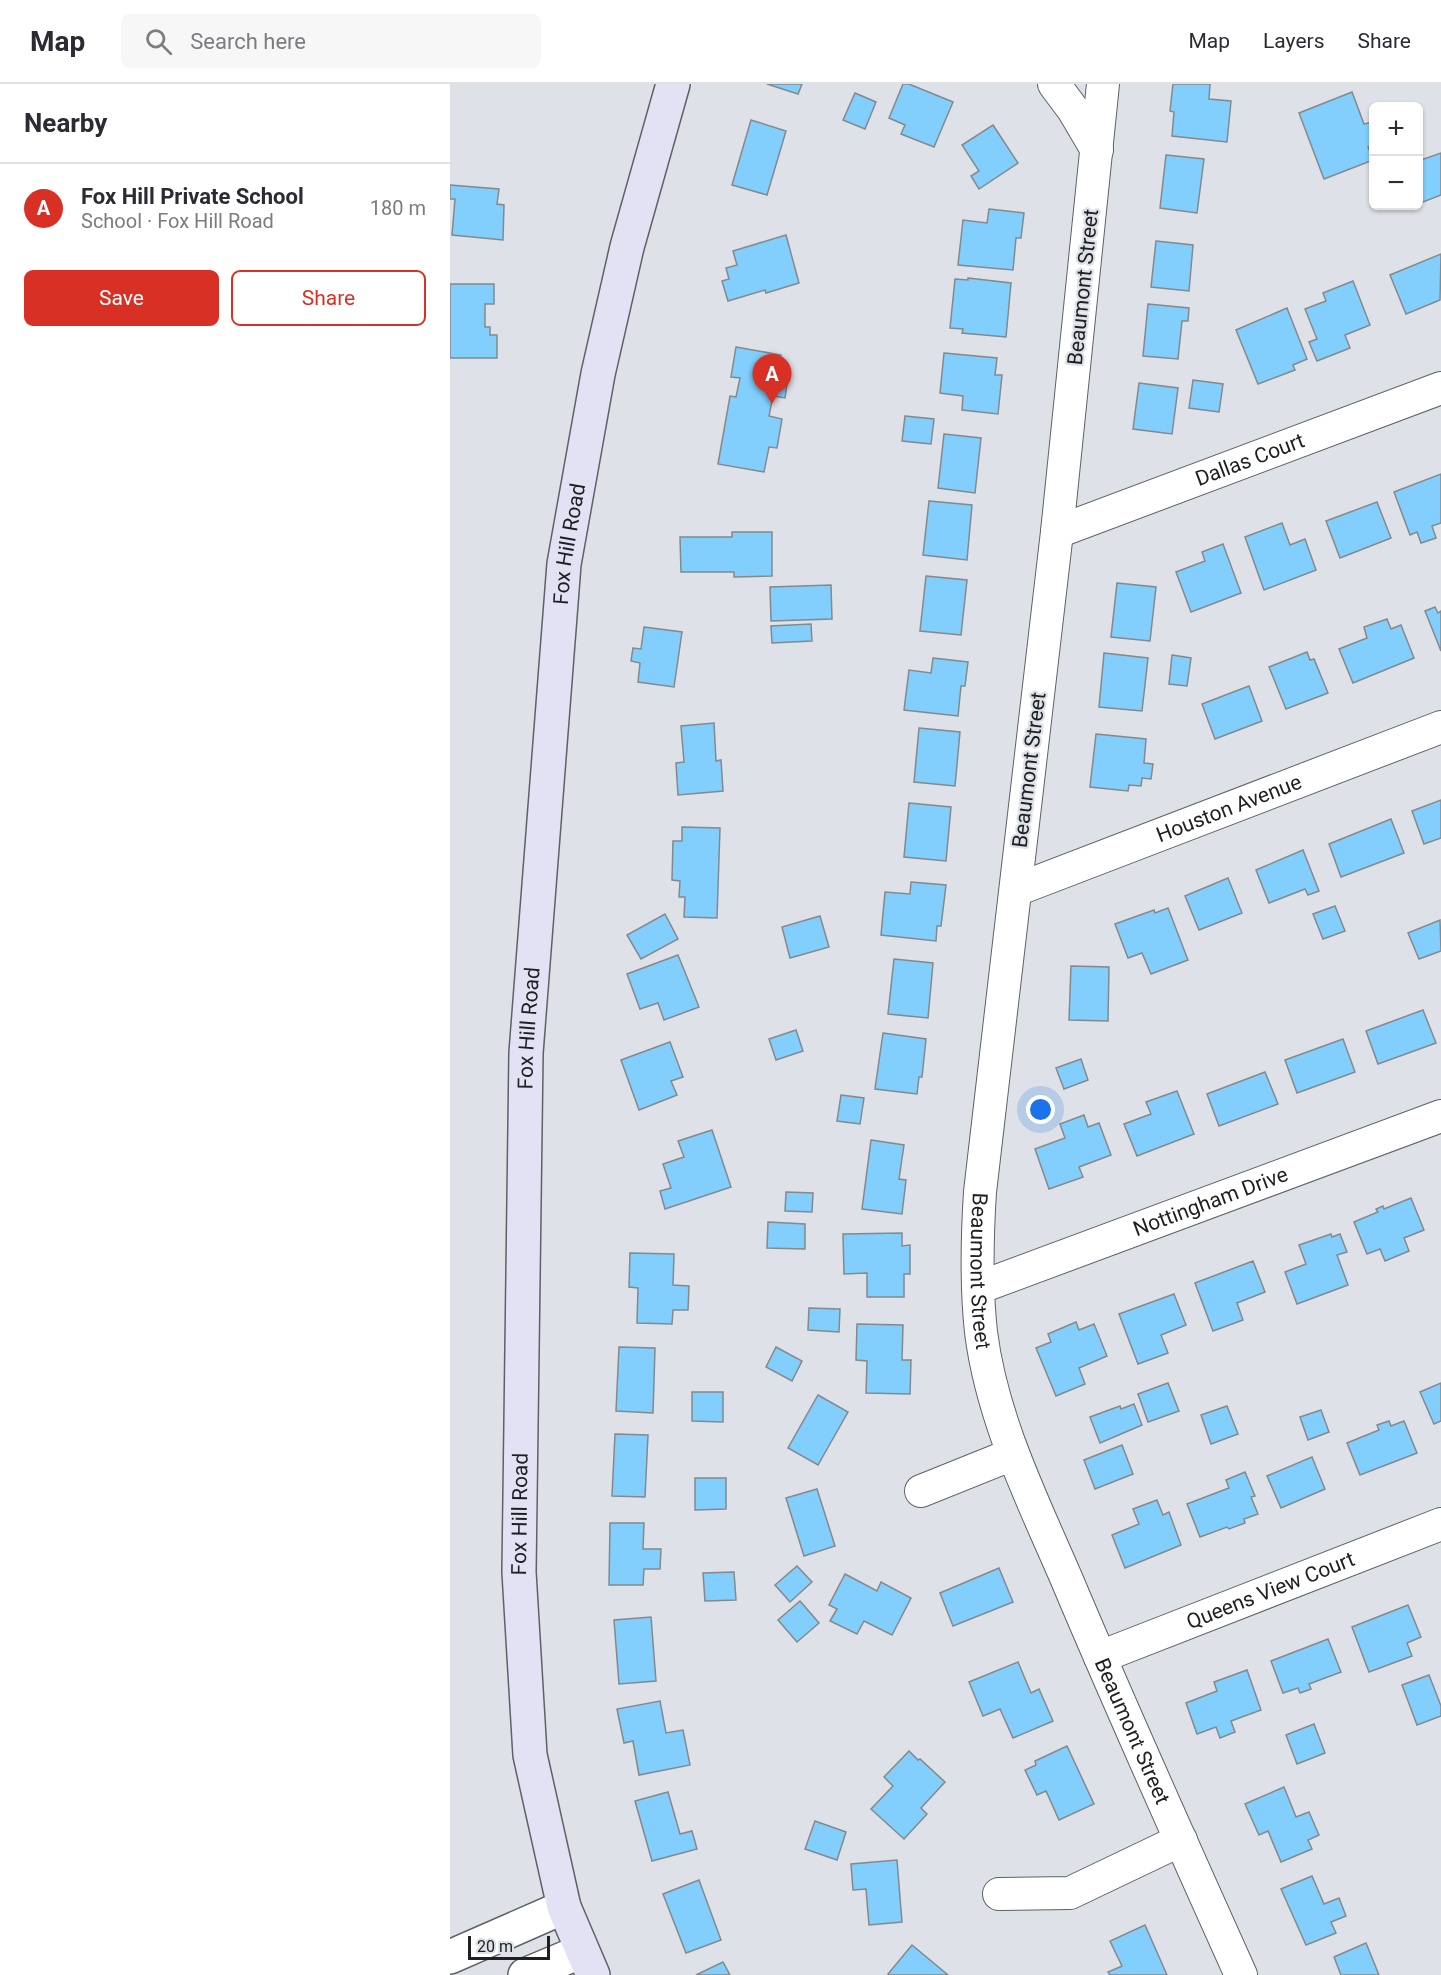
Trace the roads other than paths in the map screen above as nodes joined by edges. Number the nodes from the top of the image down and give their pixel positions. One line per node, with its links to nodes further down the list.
1 (673, 84): 17 (main road, Fox Hill Road)
2 (1054, 84): 4 (street)
3 (1103, 84): 4 (street, Beaumont Street)
4 (1097, 150): 6 (street, Beaumont Street)
5 (1441, 388): 6 (street, Dallas Court)
6 (1057, 532): 8 (street, Beaumont Street)
7 (1441, 727): 8 (street, Houston Avenue)
8 (1016, 890): 10 (street, Beaumont Street)
9 (1441, 1116): 10 (street, Nottingham Drive)
10 (978, 1288): 11 (street, Beaumont Street)
11 (1013, 1454): 12 (street); 14 (street, Beaumont Street)
12 (921, 1491)
13 (1441, 1524): 14 (street, Queens View Court)
14 (1100, 1657): 15 (street, Beaumont Street)
15 (1180, 1840): 16 (street); 21 (street, Beaumont Street)
16 (999, 1894)
17 (564, 1907): 18 (street); 19 (main road, Fox Hill Road)
18 (450, 1957)
19 (587, 1963): 20 (street)
20 (525, 1975)
21 (1241, 1975)

